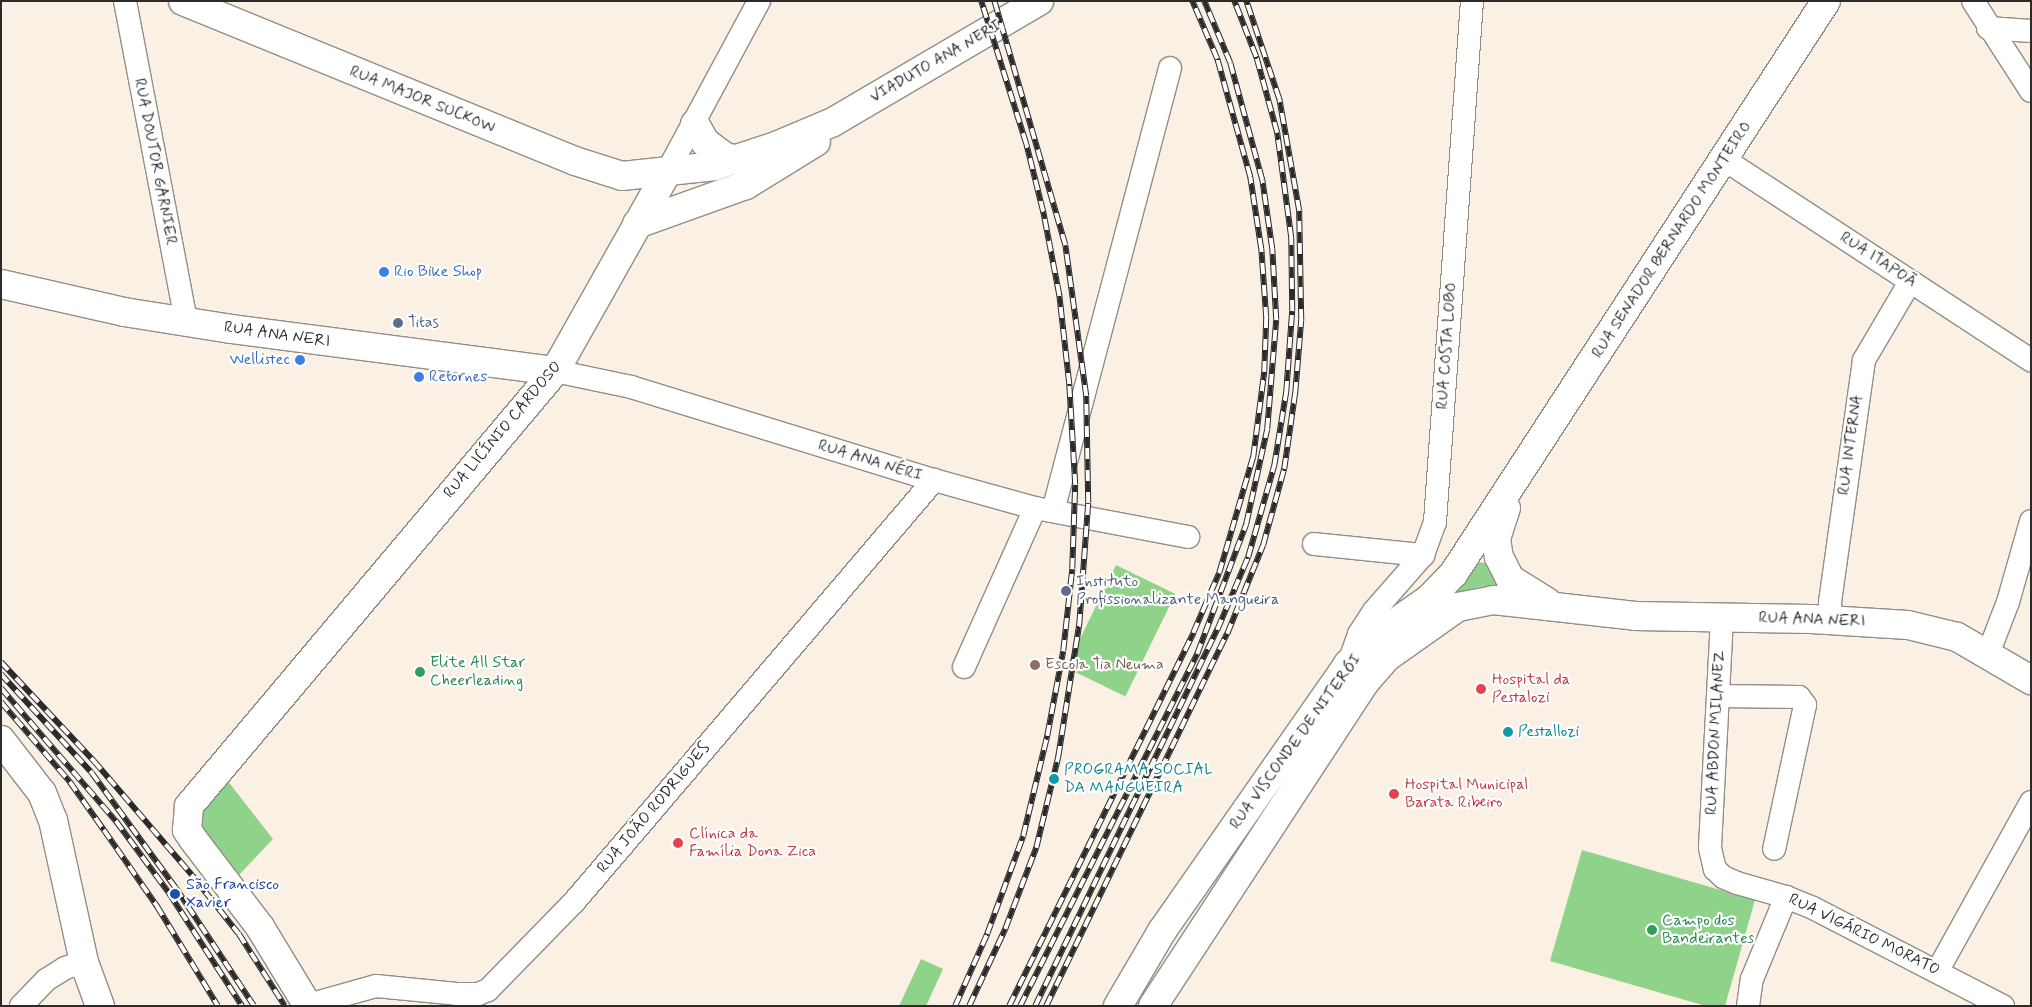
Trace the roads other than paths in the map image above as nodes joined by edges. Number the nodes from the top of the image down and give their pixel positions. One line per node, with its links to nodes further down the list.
1 (125, 1): 21 (street, RUA DOUTOR GARNIER)
2 (183, 1): 17 (main road, RUA MAJOR SUCKOW)
3 (759, 1): 13 (street, RUA LICÍNIO CARDOSO)
4 (1039, 1): 12 (main road, VIADUTO ANA NERI)
5 (1472, 1): 30 (street, RUA COSTA LOBO)
6 (1826, 1): 15 (main road, RUA SENADOR BERNARDO MONTEIRO)
7 (1974, 1): 8 (street)
8 (1988, 28): 9 (street); 11 (street)
9 (2031, 31)
10 (1170, 68): 26 (street)
11 (2031, 91)
12 (842, 117): 14 (main road, VIADUTO ANA NERI); 18 (main road, VIADUTO ANA NERI)
13 (694, 124): 14 (main road); 16 (street, RUA LICÍNIO CARDOSO)
14 (738, 160): 16 (main road, VIADUTO ANA NERI)
15 (1725, 160): 19 (street, RUA ITAPOÃ); 24 (main road, RUA SENADOR BERNARDO MONTEIRO)
16 (667, 172): 17 (main road, RUA MAJOR SUCKOW); 18 (main road, RUA LICÍNIO CARDOSO)
17 (622, 176): 18 (main road)
18 (637, 224): 23 (main road, RUA LICÍNIO CARDOSO)
19 (1910, 282): 22 (street, RUA ITAPOÃ); 33 (street, RUA INTERNA)
20 (1, 284): 21 (main road, RUA ANA NERI)
21 (186, 322): 23 (main road, RUA ANA NERI)
22 (2031, 360)
23 (555, 371): 25 (street, RUA ANA NÉRI); 51 (main road, RUA LICÍNIO CARDOSO)
24 (1516, 478): 31 (main road); 35 (main road, RUA VISCONDE DE NITERÓI)
25 (934, 480): 26 (street, RUA ANA NÉRI); 50 (street, RUA JOÃO RODRIGUES)
26 (1044, 510): 28 (street, RUA ANA NÉRI); 36 (street)
27 (2031, 521): 34 (street)
28 (1188, 537)
29 (1314, 544): 30 (street)
30 (1423, 555): 35 (street, RUA COSTA LOBO)
31 (1580, 611): 32 (main road, RUA ANA NERI); 45 (main road, RUA VISCONDE DE NITERÓI)
32 (1722, 618): 33 (main road, RUA ANA NERI); 38 (street, RUA ABDON MILANEZ)
33 (1831, 620): 34 (main road, RUA ANA NERI)
34 (1988, 654): 37 (main road, RUA ANA NERI)
35 (1348, 664): 44 (main road, RUA VISCONDE DE NITERÓI)
36 (964, 667)
37 (2031, 680)
38 (1718, 696): 41 (street, RUA ABDON MILANEZ); 42 (street)
39 (1, 740): 46 (main road)
40 (2031, 802): 48 (street)
41 (1710, 848): 43 (street, RUA VIGÁRIO MORATO)
42 (1774, 849)
43 (1786, 897): 48 (street, RUA VIGÁRIO MORATO); 55 (street)
44 (1162, 931): 45 (main road); 47 (main road, RUA VISCONDE DE NITERÓI)
45 (1192, 948): 49 (main road, RUA VISCONDE DE NITERÓI)
46 (84, 962): 52 (street); 53 (main road)
47 (1139, 969): 49 (main road); 54 (main road, RUA VISCONDE DE NITERÓI)
48 (1938, 970): 56 (street, RUA VIGÁRIO MORATO)
49 (1159, 997)
50 (479, 1000): 51 (street, RUA JOÃO RODRIGUES)
51 (308, 1005)
52 (21, 1006)
53 (100, 1006)
54 (1118, 1006)
55 (1748, 1006)
56 (2003, 1006)

